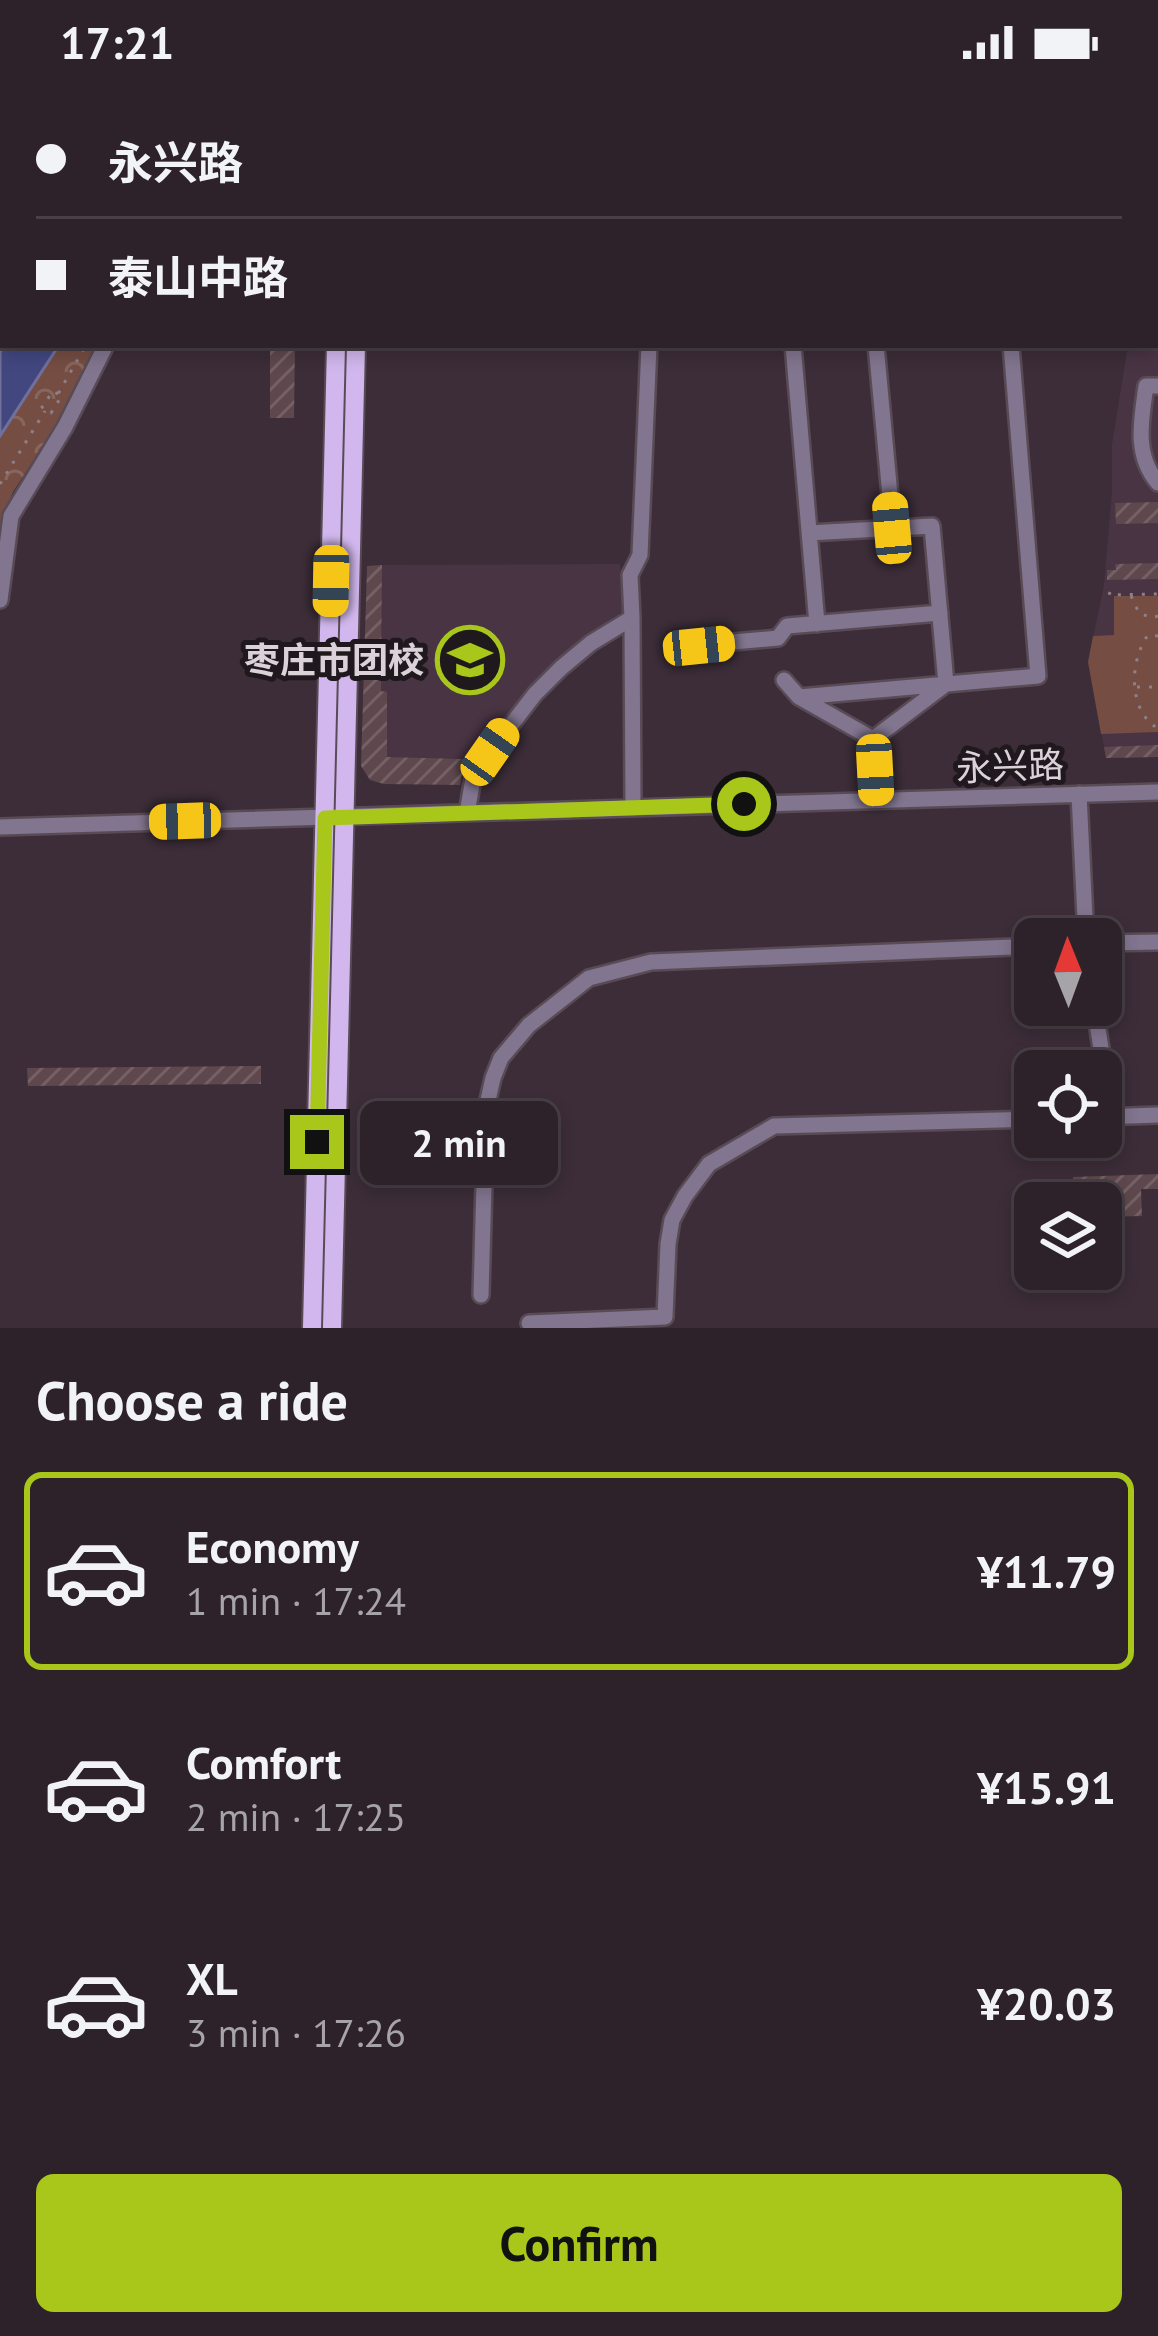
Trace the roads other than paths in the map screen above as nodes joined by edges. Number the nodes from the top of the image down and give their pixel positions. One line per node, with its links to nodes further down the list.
1 (104, 348): 12 (street)
2 (336, 348): 26 (main road)
3 (356, 348): 26 (main road)
4 (649, 348): 14 (street)
5 (793, 348): 11 (street)
6 (876, 348): 10 (street)
7 (1011, 348): 18 (street)
8 (1158, 386): 9 (street)
9 (1158, 483)
10 (892, 528): 11 (street); 13 (street)
11 (809, 533): 15 (street)
12 (0, 600)
13 (940, 613): 15 (street); 18 (street)
14 (632, 617): 24 (street); 25 (street)
15 (817, 623): 16 (street)
16 (699, 646)
17 (784, 680): 19 (street)
18 (946, 684): 19 (street); 20 (street)
19 (799, 697): 20 (street)
20 (873, 739): 23 (street)
21 (1158, 792): 22 (street, 永兴路)
22 (1078, 794): 23 (street, 永兴路); 28 (street)
23 (877, 800): 24 (street, 永兴路)
24 (633, 808): 25 (street, 永兴路)
25 (467, 813): 26 (street, 永兴路)
26 (335, 817): 27 (street, 永兴路); 37 (main road); 38 (main road)
27 (0, 827)
28 (1086, 918)
29 (1158, 942): 30 (street)
30 (1122, 943)
31 (1014, 947): 35 (street)
32 (1158, 1115): 33 (street)
33 (1122, 1116)
34 (1014, 1119): 36 (street)
35 (481, 1295)
36 (529, 1323)
37 (312, 1328)
38 (332, 1328)

